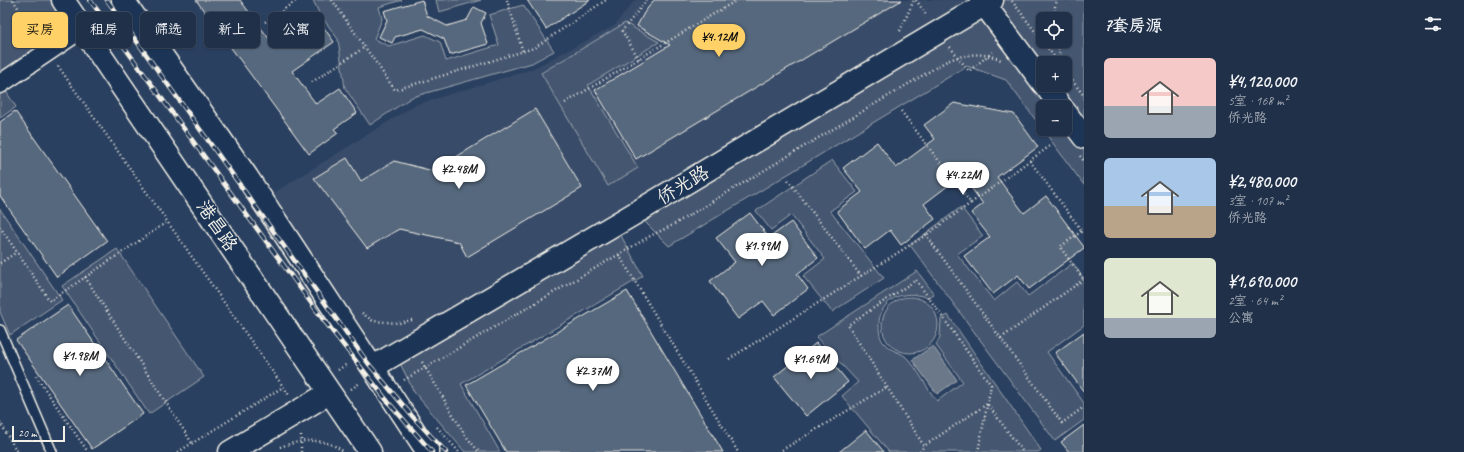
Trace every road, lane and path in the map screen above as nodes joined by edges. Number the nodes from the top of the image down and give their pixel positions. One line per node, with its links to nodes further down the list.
1 (13, 0): 23 (path)
2 (63, 0): 15 (main road, 港昌路)
3 (123, 0): 56 (main road)
4 (297, 0): 16 (path)
5 (332, 0): 21 (path)
6 (507, 0): 24 (path)
7 (606, 0): 24 (path)
8 (647, 0): 28 (path)
9 (737, 0): 28 (path)
10 (916, 0): 18 (path)
11 (1011, 0): 17 (path)
12 (1057, 0): 14 (path)
13 (986, 2): 18 (main road, 侨光路); 20 (main road)
14 (1055, 12)
15 (76, 18)
16 (265, 22)
17 (1028, 22): 20 (path); 26 (path)
18 (938, 32): 27 (path); 54 (main road, 侨光路)
19 (76, 33): 23 (street)
20 (1010, 39): 25 (path); 30 (main road)
21 (365, 46): 24 (path); 32 (path)
22 (97, 48): 62 (main road, 港昌路)
23 (48, 52): 33 (street); 43 (path)
24 (523, 52)
25 (988, 56): 27 (path); 27 (path); 29 (path)
26 (1054, 56)
27 (957, 57): 47 (path)
28 (640, 59): 35 (path)
29 (1006, 63)
30 (1036, 73)
31 (1072, 80): 34 (path)
32 (312, 82)
33 (0, 84)
34 (1084, 96)
35 (565, 103)
36 (901, 112): 42 (path)
37 (1072, 121): 38 (main road)
38 (1084, 137)
39 (1050, 146): 40 (path)
40 (1030, 161): 42 (path); 51 (path)
41 (788, 180): 49 (path)
42 (972, 203): 45 (path)
43 (167, 222): 50 (path); 60 (path)
44 (0, 227): 46 (path)
45 (926, 235): 49 (path); 53 (path)
46 (17, 252): 48 (path); 50 (path)
47 (619, 255): 57 (path); 80 (path)
48 (0, 263)
49 (861, 276): 55 (path)
50 (85, 277): 67 (path)
51 (1084, 280): 53 (path)
52 (0, 330): 72 (lane)
53 (1001, 338): 64 (path)
54 (412, 344): 56 (main road, 侨光路); 57 (path)
55 (729, 358)
56 (373, 367): 78 (main road)
57 (425, 368): 59 (path); 79 (path)
58 (35, 376): 73 (path)
59 (402, 381)
60 (283, 387): 65 (path); 67 (path)
61 (887, 387): 63 (path); 68 (path); 70 (path)
62 (330, 393): 65 (main road); 77 (main road, 港昌路)
63 (987, 404): 68 (path); 82 (path); 83 (path)
64 (1084, 408)
65 (300, 410): 75 (main road)
66 (0, 422): 71 (path)
67 (192, 443): 74 (path)
68 (924, 446): 81 (path)
69 (276, 448): 76 (path)
70 (782, 450)
71 (18, 452)
72 (52, 452)
73 (88, 452)
74 (178, 452)
75 (230, 452)
76 (344, 452)
77 (370, 452)
78 (428, 452)
79 (479, 452)
80 (738, 452)
81 (920, 452)
82 (978, 452)
83 (1023, 452)

